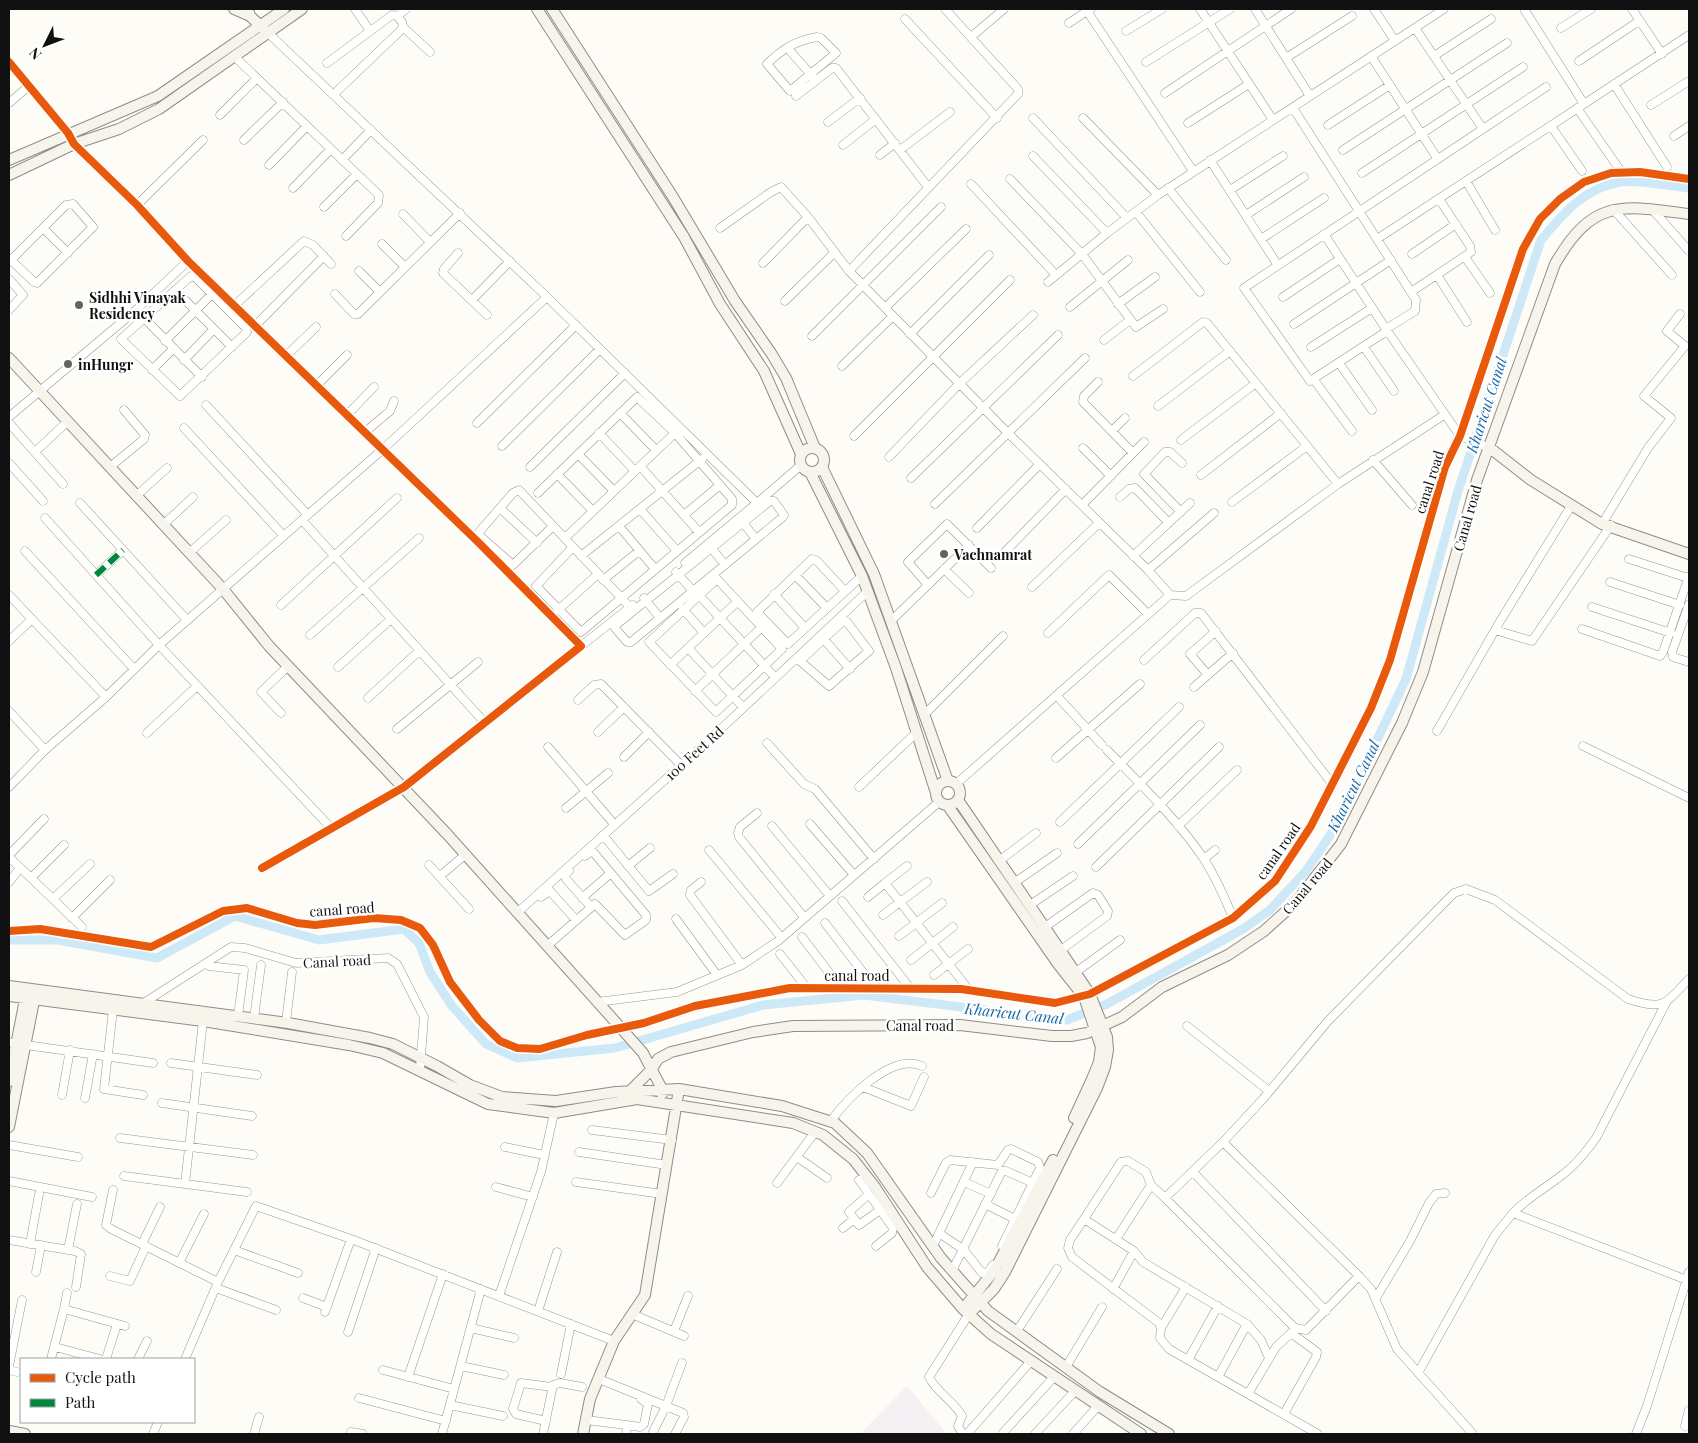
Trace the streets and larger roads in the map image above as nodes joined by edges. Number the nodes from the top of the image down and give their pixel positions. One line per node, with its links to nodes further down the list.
1 (234, 9): 21 (street)
2 (284, 9): 33 (street)
3 (302, 9): 33 (street)
4 (355, 9): 34 (street)
5 (406, 9): 22 (street)
6 (537, 9): 284 (street)
7 (552, 9): 277 (street)
8 (1004, 9): 37 (street)
9 (1162, 9): 35 (street)
10 (1200, 9): 27 (street)
11 (1230, 9): 27 (street)
12 (1255, 9): 29 (street)
13 (1291, 9): 29 (street)
14 (1374, 9): 38 (street)
15 (1444, 9): 31 (street)
16 (1524, 9): 72 (street)
17 (1591, 9): 32 (street)
18 (1632, 9): 26 (street)
19 (949, 10): 37 (street)
20 (1089, 10): 28 (street); 109 (street)
21 (249, 12): 33 (street)
22 (397, 16): 30 (street); 34 (street)
23 (1352, 16): 47 (street)
24 (905, 19): 77 (street)
25 (1491, 19): 46 (street)
26 (1639, 21): 43 (street); 48 (street)
27 (1210, 22): 42 (street); 50 (street)
28 (1069, 23)
29 (1266, 26): 42 (street); 47 (street)
30 (403, 27): 40 (street); 64 (street)
31 (1415, 28): 38 (street); 46 (street)
32 (1561, 28)
33 (264, 29): 44 (street); 64 (street); 90 (street)
34 (370, 31): 51 (street)
35 (1126, 31)
36 (1689, 35): 43 (street)
37 (970, 37): 77 (street)
38 (1394, 41): 45 (street)
39 (1507, 43): 55 (street)
40 (430, 52)
41 (791, 52): 53 (street)
42 (1228, 52): 58 (street); 63 (street)
43 (1662, 54): 59 (street)
44 (235, 56): 54 (street); 95 (street)
45 (1371, 56): 60 (street); 66 (street)
46 (1434, 56): 55 (street)
47 (1286, 58): 66 (street)
48 (1579, 61)
49 (9, 62): 61 (street)
50 (1146, 62)
51 (327, 63)
52 (1523, 67): 70 (street)
53 (810, 74): 53 (street); 56 (street)
54 (257, 78): 68 (street); 76 (street)
55 (1450, 80): 70 (street); 74 (street)
56 (816, 81): 65 (street); 67 (street)
57 (1689, 81): 71 (street)
58 (1249, 84): 81 (street); 83 (street)
59 (1614, 84): 72 (street); 108 (street)
60 (1390, 85): 74 (street); 84 (street)
61 (30, 86): 69 (street); 90 (street)
62 (1546, 87): 88 (street)
63 (1165, 93)
64 (334, 95): 89 (street)
65 (796, 96)
66 (1310, 96): 73 (street)
67 (860, 98): 80 (street); 82 (street)
68 (283, 102): 85 (street); 94 (street)
69 (9, 104)
70 (1466, 104): 88 (street); 91 (street)
71 (1651, 105)
72 (1581, 106): 86 (street); 111 (street)
73 (1292, 108): 81 (street); 130 (street)
74 (1406, 110): 91 (street); 99 (street)
75 (950, 112): 97 (street)
76 (220, 115)
77 (996, 118): 120 (street)
78 (1033, 118): 139 (street)
79 (1083, 118): 124 (street)
80 (876, 119): 96 (street); 97 (street)
81 (1273, 120): 106 (street)
82 (828, 122)
83 (1188, 123)
84 (1328, 125)
85 (307, 126): 98 (street); 107 (street)
86 (1551, 126): 110 (street); 118 (street)
87 (1689, 126): 92 (street)
88 (1483, 128): 103 (street)
89 (371, 130): 105 (street); 134 (street)
90 (68, 133): 95 (street); 104 (street)
91 (1421, 133): 103 (street); 112 (street)
92 (1674, 136)
93 (203, 140): 127 (street)
94 (244, 140)
95 (74, 144): 114 (street); 127 (street)
96 (843, 145)
97 (897, 147): 100 (street); 120 (street)
98 (331, 149): 105 (street); 121 (street)
99 (1343, 150)
100 (880, 155)
101 (1033, 156): 145 (street)
102 (1283, 156): 123 (street)
103 (1437, 158): 130 (street)
104 (9, 160)
105 (342, 160): 113 (street)
106 (1210, 160): 109 (street); 123 (street)
107 (269, 165)
108 (1667, 167)
109 (1193, 171): 122 (street)
110 (1582, 171)
111 (1622, 172): 117 (street, canal road); 271 (street, canal road)
112 (1362, 173)
113 (357, 174): 128 (street); 147 (street)
114 (9, 175)
115 (1304, 177): 137 (street)
116 (1010, 179): 156 (street)
117 (1689, 179)
118 (1466, 181): 126 (street); 144 (street)
119 (971, 184): 175 (street)
120 (928, 187): 173 (street)
121 (293, 188)
122 (1168, 188): 124 (street); 163 (street)
123 (1230, 190): 137 (street)
124 (1158, 195): 133 (street)
125 (1324, 198): 148 (street)
126 (1439, 199): 140 (street); 149 (street)
127 (137, 205): 166 (street)
128 (324, 207)
129 (941, 207): 183 (street)
130 (1358, 209): 146 (street); 149 (street)
131 (1613, 209): 132 (street, Canal road); 174 (street); 276 (street, Canal road)
132 (1652, 209): 136 (street, Canal road); 152 (street)
133 (1136, 212): 139 (street); 186 (street)
134 (460, 213): 150 (street); 167 (street)
135 (403, 214): 150 (street)
136 (1689, 214)
137 (1246, 215): 148 (street)
138 (808, 217): 142 (street); 155 (street); 168 (street)
139 (1127, 218): 145 (street)
140 (1456, 224): 157 (street); 160 (street)
141 (43, 228): 153 (street); 153 (street); 165 (street)
142 (720, 228)
143 (966, 229): 198 (street)
144 (1496, 230)
145 (1107, 233): 156 (street)
146 (1324, 234): 161 (street); 170 (street)
147 (346, 236)
148 (1261, 239): 170 (street)
149 (1377, 239): 164 (street)
150 (430, 242): 171 (street)
151 (382, 244): 171 (street)
152 (1689, 252)
153 (68, 253): 165 (street)
154 (458, 253): 193 (street)
155 (834, 253): 173 (street); 194 (street)
156 (1082, 254): 175 (street); 181 (street)
157 (1412, 254)
158 (990, 255): 217 (street)
159 (324, 256): 169 (street); 196 (street); 213 (street)
160 (1465, 257): 176 (street); 188 (street)
161 (1340, 259): 182 (street); 192 (street)
162 (1128, 260): 181 (street)
163 (1226, 260)
164 (1391, 260): 182 (street); 187 (street)
165 (10, 261)
166 (188, 261): 196 (street); 202 (street)
167 (510, 262): 191 (street); 193 (street)
168 (763, 263)
169 (331, 264)
170 (1277, 264): 240 (street)
171 (405, 267): 185 (street)
172 (359, 271): 185 (street)
173 (849, 271): 183 (street)
174 (1672, 274)
175 (1056, 275): 180 (street)
176 (1436, 275): 187 (street); 210 (street)
177 (1155, 277): 195 (street)
178 (9, 279): 201 (street)
179 (1010, 280): 230 (street)
180 (1048, 282)
181 (1101, 282): 195 (street); 197 (street)
182 (1355, 283): 199 (street); 211 (street)
183 (864, 286): 198 (street); 219 (street)
184 (175, 290): 189 (street); 203 (street); 208 (street)
185 (380, 292): 190 (street)
186 (1200, 292)
187 (1411, 292): 216 (street)
188 (1490, 293)
189 (212, 294): 203 (street); 222 (street)
190 (334, 294)
191 (547, 297): 212 (street); 279 (street)
192 (1282, 297)
193 (472, 300): 205 (street)
194 (785, 301)
195 (1118, 304): 209 (street)
196 (234, 306): 213 (street)
197 (1070, 307)
198 (885, 308): 207 (street)
199 (1372, 308): 216 (street); 223 (street)
200 (1163, 309): 209 (street)
201 (9, 310)
202 (136, 310): 208 (street); 246 (street)
203 (195, 310): 215 (street); 221 (street)
204 (1680, 314): 336 (street)
205 (488, 315)
206 (1033, 315): 242 (street)
207 (893, 316): 217 (street); 235 (street)
208 (143, 318): 221 (street); 236 (street)
209 (1130, 320): 220 (street)
210 (1466, 322)
211 (1294, 324)
212 (576, 325): 226 (street); 262 (street)
213 (255, 326): 229 (street)
214 (316, 327): 229 (street)
215 (214, 329): 222 (street); 233 (street)
216 (1387, 330): 224 (street); 257 (street)
217 (910, 334): 230 (street)
218 (1058, 334): 251 (street)
219 (812, 336)
220 (1104, 340)
221 (165, 341): 225 (street)
222 (232, 347): 239 (street)
223 (1311, 347)
224 (1364, 347): 234 (street); 247 (street)
225 (173, 349): 233 (street); 236 (street)
226 (600, 349): 237 (street); 274 (street)
227 (1230, 351): 238 (street); 243 (street); 250 (street)
228 (347, 355): 244 (street)
229 (286, 356): 244 (street)
230 (933, 357): 242 (street); 270 (street)
231 (9, 358): 246 (street)
232 (1085, 358): 268 (street)
233 (184, 360): 239 (street)
234 (1339, 363): 240 (street); 253 (street)
235 (842, 366)
236 (152, 370): 239 (street)
237 (625, 373): 264 (street); 294 (street)
238 (1133, 376)
239 (202, 377)
240 (1314, 380): 266 (street)
241 (1098, 382): 265 (street)
242 (960, 383): 251 (street); 286 (street)
243 (1256, 383): 255 (street); 272 (street)
244 (317, 386): 256 (street)
245 (374, 388): 256 (street)
246 (39, 390): 258 (street); 260 (street)
247 (1394, 391)
248 (394, 401): 267 (street)
249 (206, 405): 329 (street)
250 (1158, 406)
251 (983, 408): 268 (street); 302 (street)
252 (124, 410): 293 (street)
253 (1372, 410)
254 (620, 413): 264 (street); 269 (street); 280 (street)
255 (1280, 413): 275 (street); 300 (street)
256 (346, 415): 267 (street)
257 (1444, 415): 271 (street); 287 (street)
258 (9, 417)
259 (1125, 418): 265 (street)
260 (68, 421): 281 (street); 293 (street)
261 (9, 423): 281 (street)
262 (477, 423)
263 (184, 428): 341 (street)
264 (677, 430): 280 (street); 285 (street); 288 (street)
265 (1112, 431): 282 (street)
266 (1352, 431)
267 (365, 432): 279 (street)
268 (1007, 432): 291 (street); 319 (street)
269 (599, 433): 283 (street); 297 (street)
270 (854, 436)
271 (1458, 439): 276 (street); 470 (street, canal road)
272 (1181, 440)
273 (1144, 442): 282 (street)
274 (502, 446)
275 (1307, 446): 304 (street); 316 (street)
276 (1486, 447): 322 (street); 582 (street, Canal road)
277 (815, 448): 284 (street); 295 (street)
278 (1083, 448): 301 (street)
279 (382, 450): 329 (street); 416 (street)
280 (656, 450): 297 (street)
281 (35, 452): 303 (street)
282 (1133, 453): 301 (street)
283 (578, 454): 299 (street); 307 (street)
284 (801, 454): 292 (street)
285 (708, 455): 288 (street); 315 (street)
286 (889, 457)
287 (1373, 460): 304 (street); 321 (street)
288 (699, 461): 305 (street); 308 (street)
289 (9, 463): 314 (street)
290 (1182, 463): 326 (street)
291 (1040, 464): 306 (street); 339 (street)
292 (800, 466): 298 (street); 315 (street)
293 (110, 467): 310 (street)
294 (530, 467)
295 (822, 467): 298 (street); 400 (street)
296 (167, 468): 310 (street)
297 (637, 468): 307 (street); 308 (street)
298 (810, 472): 368 (street)
299 (557, 474): 309 (street); 325 (street)
300 (1201, 475)
301 (1111, 476): 320 (street)
302 (911, 478)
303 (63, 484)
304 (1338, 484): 382 (street)
305 (720, 485): 328 (street); 340 (street)
306 (1066, 489): 320 (street); 354 (street)
307 (614, 491): 325 (street)
308 (662, 491): 324 (street); 328 (street)
309 (538, 493)
310 (136, 496): 335 (street)
311 (193, 497): 335 (street)
312 (397, 498): 356 (street)
313 (1120, 498): 334 (street)
314 (43, 501)
315 (757, 502): 332 (street)
316 (1232, 502)
317 (1190, 503): 326 (street)
318 (80, 504): 349 (street)
319 (935, 504)
320 (1082, 505): 333 (street)
321 (1412, 505)
322 (1571, 506): 336 (street); 405 (street)
323 (500, 508): 337 (street); 345 (street); 345 (street)
324 (640, 509): 338 (street); 352 (street)
325 (593, 511): 343 (street)
326 (1181, 512): 334 (street)
327 (1214, 513): 364 (street)
328 (684, 515): 340 (street)
329 (305, 517): 341 (street); 356 (street)
330 (45, 518): 366 (street)
331 (226, 520): 353 (street)
332 (741, 520): 344 (street); 344 (street); 347 (street)
333 (1099, 523): 358 (street); 374 (street)
334 (1169, 523): 358 (street)
335 (163, 525): 353 (street)
336 (1607, 525): 355 (street); 405 (street)
337 (553, 526): 343 (street); 345 (street)
338 (618, 526): 351 (street); 357 (street)
339 (977, 528)
340 (699, 532): 352 (street)
341 (282, 535): 375 (street)
342 (419, 538): 373 (street)
343 (565, 538): 348 (street)
344 (756, 539): 360 (street)
345 (537, 543)
346 (968, 544): 361 (street); 363 (street); 372 (street)
347 (710, 546): 360 (street); 365 (street)
348 (573, 547): 357 (street); 393 (street)
349 (123, 550): 366 (street); 399 (street)
350 (25, 551): 428 (street)
351 (639, 551): 362 (street); 369 (street)
352 (677, 551): 362 (street)
353 (189, 553): 375 (street)
354 (1002, 554)
355 (1689, 554)
356 (334, 556): 373 (street); 387 (street)
357 (581, 556): 369 (street)
358 (1133, 556): 364 (street)
359 (1628, 559): 370 (street)
360 (725, 565): 378 (street)
361 (991, 568)
362 (655, 569): 383 (street)
363 (944, 569): 372 (street); 379 (street)
364 (1148, 570): 382 (street)
365 (677, 573): 378 (street); 384 (street)
366 (96, 575): 415 (street)
367 (795, 575): 377 (street); 380 (street); 391 (street)
368 (862, 576): 376 (street); 377 (street)
369 (601, 577): 383 (street); 393 (street)
370 (1689, 577): 388 (street)
371 (1610, 582): 388 (street)
372 (928, 585): 400 (street)
373 (362, 587): 398 (street); 410 (street)
374 (1032, 587)
375 (223, 589): 399 (street); 424 (street)
376 (868, 590): 412 (street, 100 Feet Rd); 456 (street)
377 (845, 591): 391 (street)
378 (696, 593): 385 (street); 392 (street); 395 (street); 396 (street)
379 (969, 593)
380 (774, 594): 403 (street); 403 (street)
381 (9, 595): 397 (street)
382 (1170, 595): 394 (street)
383 (621, 598): 389 (street); 393 (street)
384 (644, 599): 389 (street); 395 (street); 395 (street)
385 (738, 601): 396 (street); 402 (street)
386 (1689, 604): 401 (street)
387 (280, 605)
388 (1680, 605): 409 (street)
389 (630, 607): 416 (street)
390 (1592, 607): 409 (street)
391 (827, 608): 403 (street)
392 (683, 609): 407 (street); 423 (street)
393 (558, 610)
394 (1148, 614): 408 (street); 438 (street)
395 (660, 618)
396 (720, 618): 407 (street); 414 (street)
397 (32, 619): 413 (street); 439 (street)
398 (391, 619): 418 (street); 426 (street)
399 (187, 620): 415 (street)
400 (891, 621): 447 (street)
401 (1686, 624): 422 (street)
402 (762, 627): 414 (street); 425 (street)
403 (805, 628)
404 (1582, 629): 409 (street)
405 (1495, 630): 452 (street)
406 (1216, 631): 419 (street); 420 (street); 430 (street)
407 (704, 633): 417 (street)
408 (1048, 633)
409 (1670, 633)
410 (310, 635)
411 (1003, 636): 447 (street)
412 (822, 637): 427 (street); 427 (street); 427 (street); 431 (street, 100 Feet Rd)
413 (9, 641)
414 (744, 644): 425 (street); 429 (street)
415 (159, 646): 428 (street); 434 (street)
416 (582, 646): 448 (street)
417 (688, 648): 423 (street); 429 (street)
418 (419, 651): 433 (street); 440 (street)
419 (1233, 653): 430 (street); 470 (street)
420 (1144, 660)
421 (478, 662): 433 (street)
422 (1689, 662)
423 (670, 665): 436 (street)
424 (288, 666): 445 (street); 472 (street)
425 (765, 666): 431 (street); 437 (street)
426 (338, 667)
427 (850, 668)
428 (134, 669): 439 (street)
429 (712, 674): 436 (street); 437 (street)
430 (1208, 675): 435 (street)
431 (775, 677): 443 (street, 100 Feet Rd)
432 (1140, 684): 451 (street)
433 (450, 685): 448 (street); 450 (street)
434 (197, 686): 455 (street); 487 (street)
435 (1194, 687)
436 (695, 691): 437 (street)
437 (733, 696): 443 (street)
438 (1057, 696): 451 (street); 468 (street)
439 (106, 697): 461 (street)
440 (368, 698)
441 (578, 700): 442 (street)
442 (624, 707): 453 (street); 454 (street)
443 (743, 707): 465 (street, 100 Feet Rd)
444 (1179, 707): 464 (street)
445 (281, 714)
446 (10, 715): 461 (street)
447 (924, 715): 468 (street)
448 (485, 723): 472 (street)
449 (1200, 726): 469 (street)
450 (397, 729)
451 (1088, 730): 463 (street); 464 (street)
452 (1437, 731)
453 (598, 732)
454 (649, 732): 462 (street); 465 (street)
455 (147, 733)
456 (916, 733): 473 (street); 476 (street)
457 (767, 743): 498 (street)
458 (1583, 746): 475 (street)
459 (548, 747): 474 (street)
460 (1219, 747): 478 (street)
461 (45, 750): 471 (street)
462 (624, 757)
463 (1056, 758)
464 (1120, 763): 469 (street); 482 (street)
465 (680, 765): 483 (street, 100 Feet Rd)
466 (1238, 770): 486 (street)
467 (608, 773): 474 (street)
468 (952, 783): 476 (street); 477 (street)
469 (1140, 783): 478 (street); 490 (street)
470 (1333, 785): 536 (street, canal road)
471 (9, 787)
472 (404, 787): 487 (street); 496 (street)
473 (859, 787)
474 (586, 792): 479 (street); 483 (street)
475 (1689, 798)
476 (941, 800): 477 (street); 498 (street); 570 (street)
477 (958, 800): 500 (street)
478 (1160, 805): 486 (street); 505 (street)
479 (566, 808)
480 (757, 813): 533 (street)
481 (44, 819): 497 (street)
482 (1060, 822)
483 (614, 824): 489 (street, 100 Feet Rd)
484 (810, 824): 510 (street)
485 (772, 826): 520 (street)
486 (1178, 826): 499 (street)
487 (332, 828): 507 (street)
488 (1036, 833): 500 (street)
489 (603, 835): 503 (street); 531 (street, 100 Feet Rd)
490 (1078, 844)
491 (64, 845): 513 (street)
492 (650, 848): 503 (street)
493 (709, 850): 545 (street)
494 (1215, 850): 499 (street)
495 (1057, 853): 519 (street)
496 (466, 854): 511 (street); 531 (street)
497 (9, 856): 506 (street)
498 (874, 859): 510 (street)
499 (1204, 859): 536 (street)
500 (999, 861): 519 (street)
501 (90, 864): 523 (street)
502 (430, 865): 511 (street)
503 (628, 866): 509 (street)
504 (907, 866): 518 (street)
505 (1096, 867)
506 (20, 868): 513 (street); 515 (street)
507 (262, 868)
508 (610, 873): 522 (street); 522 (street); 529 (street)
509 (673, 874)
510 (854, 875): 520 (street)
511 (440, 876): 530 (street)
512 (1073, 876): 528 (street)
513 (31, 878): 523 (street)
514 (110, 880): 534 (street)
515 (9, 882)
516 (701, 882): 556 (street)
517 (927, 882): 526 (street)
518 (885, 883): 521 (street); 526 (street)
519 (1014, 883): 528 (street)
520 (830, 896): 533 (street)
521 (868, 897)
522 (582, 898): 529 (street)
523 (53, 899): 534 (street)
524 (539, 899): 537 (street)
525 (842, 901): 567 (street)
526 (900, 902): 532 (street); 538 (street)
527 (942, 903): 538 (street)
528 (1030, 905): 540 (street)
529 (591, 907): 537 (street)
530 (469, 909)
531 (518, 912): 549 (street)
532 (883, 915)
533 (804, 916): 545 (street)
534 (72, 918): 541 (street)
535 (676, 918): 560 (street)
536 (1234, 918): 570 (street, canal road)
537 (576, 920): 549 (street)
538 (916, 922): 544 (street); 548 (street)
539 (825, 923): 566 (street)
540 (1045, 926): 551 (street); 551 (street)
541 (82, 927)
542 (953, 927): 548 (street)
543 (9, 931): 583 (street, canal road)
544 (899, 936)
545 (781, 937): 556 (street)
546 (802, 937): 565 (street)
547 (1120, 940): 559 (street)
548 (932, 943): 553 (street); 554 (street)
549 (547, 946): 572 (street)
550 (968, 949): 554 (street)
551 (1061, 950): 559 (street)
552 (780, 954): 564 (street)
553 (911, 960)
554 (948, 964): 561 (street); 568 (street)
555 (261, 965): 578 (street)
556 (742, 965): 560 (street)
557 (210, 966): 577 (street)
558 (292, 972): 580 (street)
559 (1076, 972): 570 (street)
560 (718, 975): 572 (street)
561 (934, 975)
562 (1689, 979): 574 (street)
563 (9, 986): 569 (street)
564 (806, 987): 565 (street, canal road); 583 (street, canal road)
565 (840, 987): 566 (street, canal road)
566 (875, 988): 567 (street, canal road)
567 (910, 988): 568 (street, canal road)
568 (969, 990): 570 (street, canal road)
569 (31, 995): 571 (street); 573 (street); 575 (street); 584 (street)
570 (1087, 995): 582 (street)
571 (9, 996)
572 (597, 1002): 583 (street)
573 (143, 1003): 576 (street, Canal road); 577 (street); 588 (street, Canal road)
574 (1666, 1003): 601 (street); 656 (street)
575 (114, 1010): 576 (street); 587 (street)
576 (131, 1011): 579 (street)
577 (238, 1016): 578 (street)
578 (254, 1018): 580 (street)
579 (203, 1021): 592 (street); 593 (street)
580 (286, 1022): 588 (street)
581 (1187, 1026): 601 (street)
582 (1099, 1027): 594 (street, Canal road); 696 (street)
583 (621, 1029): 594 (street)
584 (17, 1043): 585 (street); 597 (street); 613 (street)
585 (70, 1050): 586 (street); 604 (street)
586 (93, 1054): 587 (street); 605 (street)
587 (109, 1057): 589 (street); 603 (street)
588 (421, 1057): 593 (street, Canal road); 602 (street)
589 (153, 1063)
590 (171, 1063): 592 (street)
591 (922, 1066): 598 (street)
592 (198, 1068): 595 (street); 609 (street)
593 (420, 1069): 610 (street)
594 (652, 1069): 599 (street); 602 (street, Canal road)
595 (257, 1075)
596 (924, 1077): 598 (street)
597 (9, 1078)
598 (863, 1087): 612 (street)
599 (662, 1089): 600 (street); 602 (street); 606 (street)
600 (679, 1089): 608 (street); 612 (street)
601 (1269, 1091): 618 (street)
602 (629, 1092)
603 (142, 1095)
604 (62, 1096)
605 (85, 1098)
606 (661, 1102): 608 (street); 610 (street)
607 (162, 1103): 609 (street)
608 (677, 1104): 615 (street); 617 (street)
609 (193, 1108): 611 (street); 620 (street)
610 (554, 1113): 624 (street)
611 (252, 1116)
612 (830, 1122): 670 (street)
613 (9, 1127)
614 (592, 1130): 617 (street)
615 (815, 1132): 626 (street); 653 (street)
616 (120, 1138): 620 (street)
617 (672, 1140): 628 (street)
618 (1223, 1142): 629 (street); 684 (street)
619 (9, 1145): 625 (street)
620 (189, 1147): 623 (street); 638 (street)
621 (505, 1147): 624 (street)
622 (580, 1152): 628 (street)
623 (253, 1155)
624 (544, 1155): 650 (street)
625 (78, 1157)
626 (797, 1157): 631 (street); 636 (street)
627 (973, 1162): 635 (street); 637 (street); 643 (street)
628 (667, 1165): 646 (street)
629 (1192, 1172): 651 (street); 703 (street)
630 (124, 1176): 638 (street)
631 (827, 1178)
632 (859, 1180): 647 (street)
633 (9, 1181): 649 (street)
634 (576, 1182): 646 (street)
635 (964, 1182): 648 (street); 662 (street)
636 (777, 1183)
637 (1033, 1183): 648 (street); 659 (street)
638 (185, 1184): 642 (street)
639 (1151, 1186): 651 (street); 660 (street); 664 (street)
640 (496, 1188): 650 (street)
641 (112, 1190): 668 (street)
642 (247, 1192)
643 (931, 1193)
644 (1444, 1193): 695 (street)
645 (39, 1194): 666 (street)
646 (662, 1194): 705 (street)
647 (869, 1194): 653 (street); 658 (street)
648 (990, 1194): 654 (street)
649 (92, 1197)
650 (533, 1197): 692 (street)
651 (1165, 1198): 713 (street)
652 (77, 1204): 672 (street)
653 (879, 1204): 658 (street); 669 (street); 704 (street)
654 (985, 1204): 659 (street); 674 (street)
655 (160, 1207): 668 (street)
656 (1513, 1213): 685 (street); 733 (street)
657 (204, 1214): 677 (street)
658 (854, 1219): 661 (street)
659 (1015, 1219): 674 (street)
660 (1084, 1220): 664 (street); 690 (street)
661 (843, 1228)
662 (939, 1233): 670 (street); 674 (street)
663 (351, 1239): 671 (street); 673 (street); 694 (street)
664 (1116, 1239): 675 (street)
665 (9, 1240): 666 (street)
666 (30, 1244): 667 (street)
667 (40, 1245): 672 (street); 680 (street)
668 (144, 1245): 677 (street); 683 (street)
669 (876, 1246)
670 (933, 1246): 679 (street)
671 (376, 1248): 682 (street); 714 (street)
672 (68, 1250): 687 (street)
673 (234, 1250): 681 (street); 686 (street)
674 (964, 1250): 679 (street)
675 (1134, 1251): 688 (street); 690 (street)
676 (557, 1252): 702 (street)
677 (179, 1262): 686 (street)
678 (1056, 1269): 712 (street)
679 (952, 1271): 696 (street)
680 (36, 1272)
681 (298, 1272)
682 (443, 1274): 689 (street); 736 (street)
683 (110, 1276)
684 (1359, 1276): 695 (street); 703 (street)
685 (1688, 1276): 779 (street)
686 (217, 1285): 701 (street); 724 (street)
687 (76, 1287)
688 (1186, 1287): 698 (street); 710 (street)
689 (481, 1289): 692 (street); 709 (street)
690 (1113, 1289): 710 (street)
691 (67, 1293): 700 (street)
692 (499, 1296): 702 (street)
693 (688, 1296): 711 (street)
694 (303, 1298)
695 (1376, 1298): 733 (street)
696 (978, 1299): 704 (street); 712 (street)
697 (22, 1300): 708 (street)
698 (1218, 1306): 707 (street); 726 (street)
699 (1102, 1307): 731 (street)
700 (64, 1309): 719 (street); 722 (street)
701 (276, 1310)
702 (538, 1311): 706 (street)
703 (1326, 1311): 713 (street)
704 (966, 1312): 727 (street); 770 (street)
705 (632, 1314): 711 (street); 718 (street)
706 (571, 1324): 718 (street); 734 (street)
707 (1247, 1324): 725 (street); 738 (street)
708 (13, 1327): 729 (street)
709 (471, 1328): 716 (street); 730 (street)
710 (1161, 1328): 726 (street)
711 (674, 1331): 715 (street)
712 (1017, 1331): 731 (street)
713 (1293, 1331): 725 (street); 751 (street)
714 (348, 1332)
715 (684, 1336)
716 (514, 1338)
717 (147, 1341): 723 (street)
718 (614, 1341): 739 (street)
719 (55, 1347): 720 (street); 721 (street)
720 (51, 1358)
721 (96, 1358)
722 (106, 1358)
723 (138, 1358)
724 (185, 1358)
725 (1269, 1358): 744 (street)
726 (1188, 1360): 738 (street)
727 (1031, 1361): 737 (street); 771 (street)
728 (682, 1363): 748 (street)
729 (9, 1366)
730 (460, 1366): 735 (street); 742 (street)
731 (1066, 1367): 776 (street)
732 (383, 1370): 736 (street)
733 (1418, 1373): 778 (street)
734 (561, 1374)
735 (504, 1376)
736 (408, 1377): 742 (street)
737 (1054, 1377): 743 (street); 772 (street)
738 (1218, 1377): 744 (street)
739 (599, 1378): 748 (street); 755 (street)
740 (552, 1387): 741 (street); 756 (street); 756 (street)
741 (582, 1387)
742 (454, 1389): 747 (street)
743 (1075, 1391): 749 (street); 773 (street)
744 (1248, 1394): 751 (street)
745 (632, 1395): 757 (street)
746 (359, 1398): 754 (street)
747 (450, 1405): 753 (street); 754 (street)
748 (666, 1406): 768 (street); 769 (street)
749 (1098, 1406): 774 (street); 775 (street)
750 (1689, 1410): 758 (street)
751 (1284, 1414): 777 (street)
752 (259, 1416): 762 (street)
753 (503, 1416)
754 (446, 1420): 764 (street)
755 (586, 1420): 757 (street); 766 (street)
756 (546, 1421): 765 (street)
757 (627, 1425): 767 (street)
758 (1685, 1426)
759 (9, 1430): 761 (street)
760 (351, 1432): 763 (street)
761 (25, 1434)
762 (254, 1434)
763 (363, 1434)
764 (442, 1434)
765 (543, 1434)
766 (582, 1434)
767 (626, 1434)
768 (652, 1434)
769 (676, 1434)
770 (963, 1434)
771 (967, 1434)
772 (1002, 1434)
773 (1035, 1434)
774 (1073, 1434)
775 (1141, 1434)
776 (1169, 1434)
777 (1318, 1434)
778 (1473, 1434)
779 (1636, 1434)

